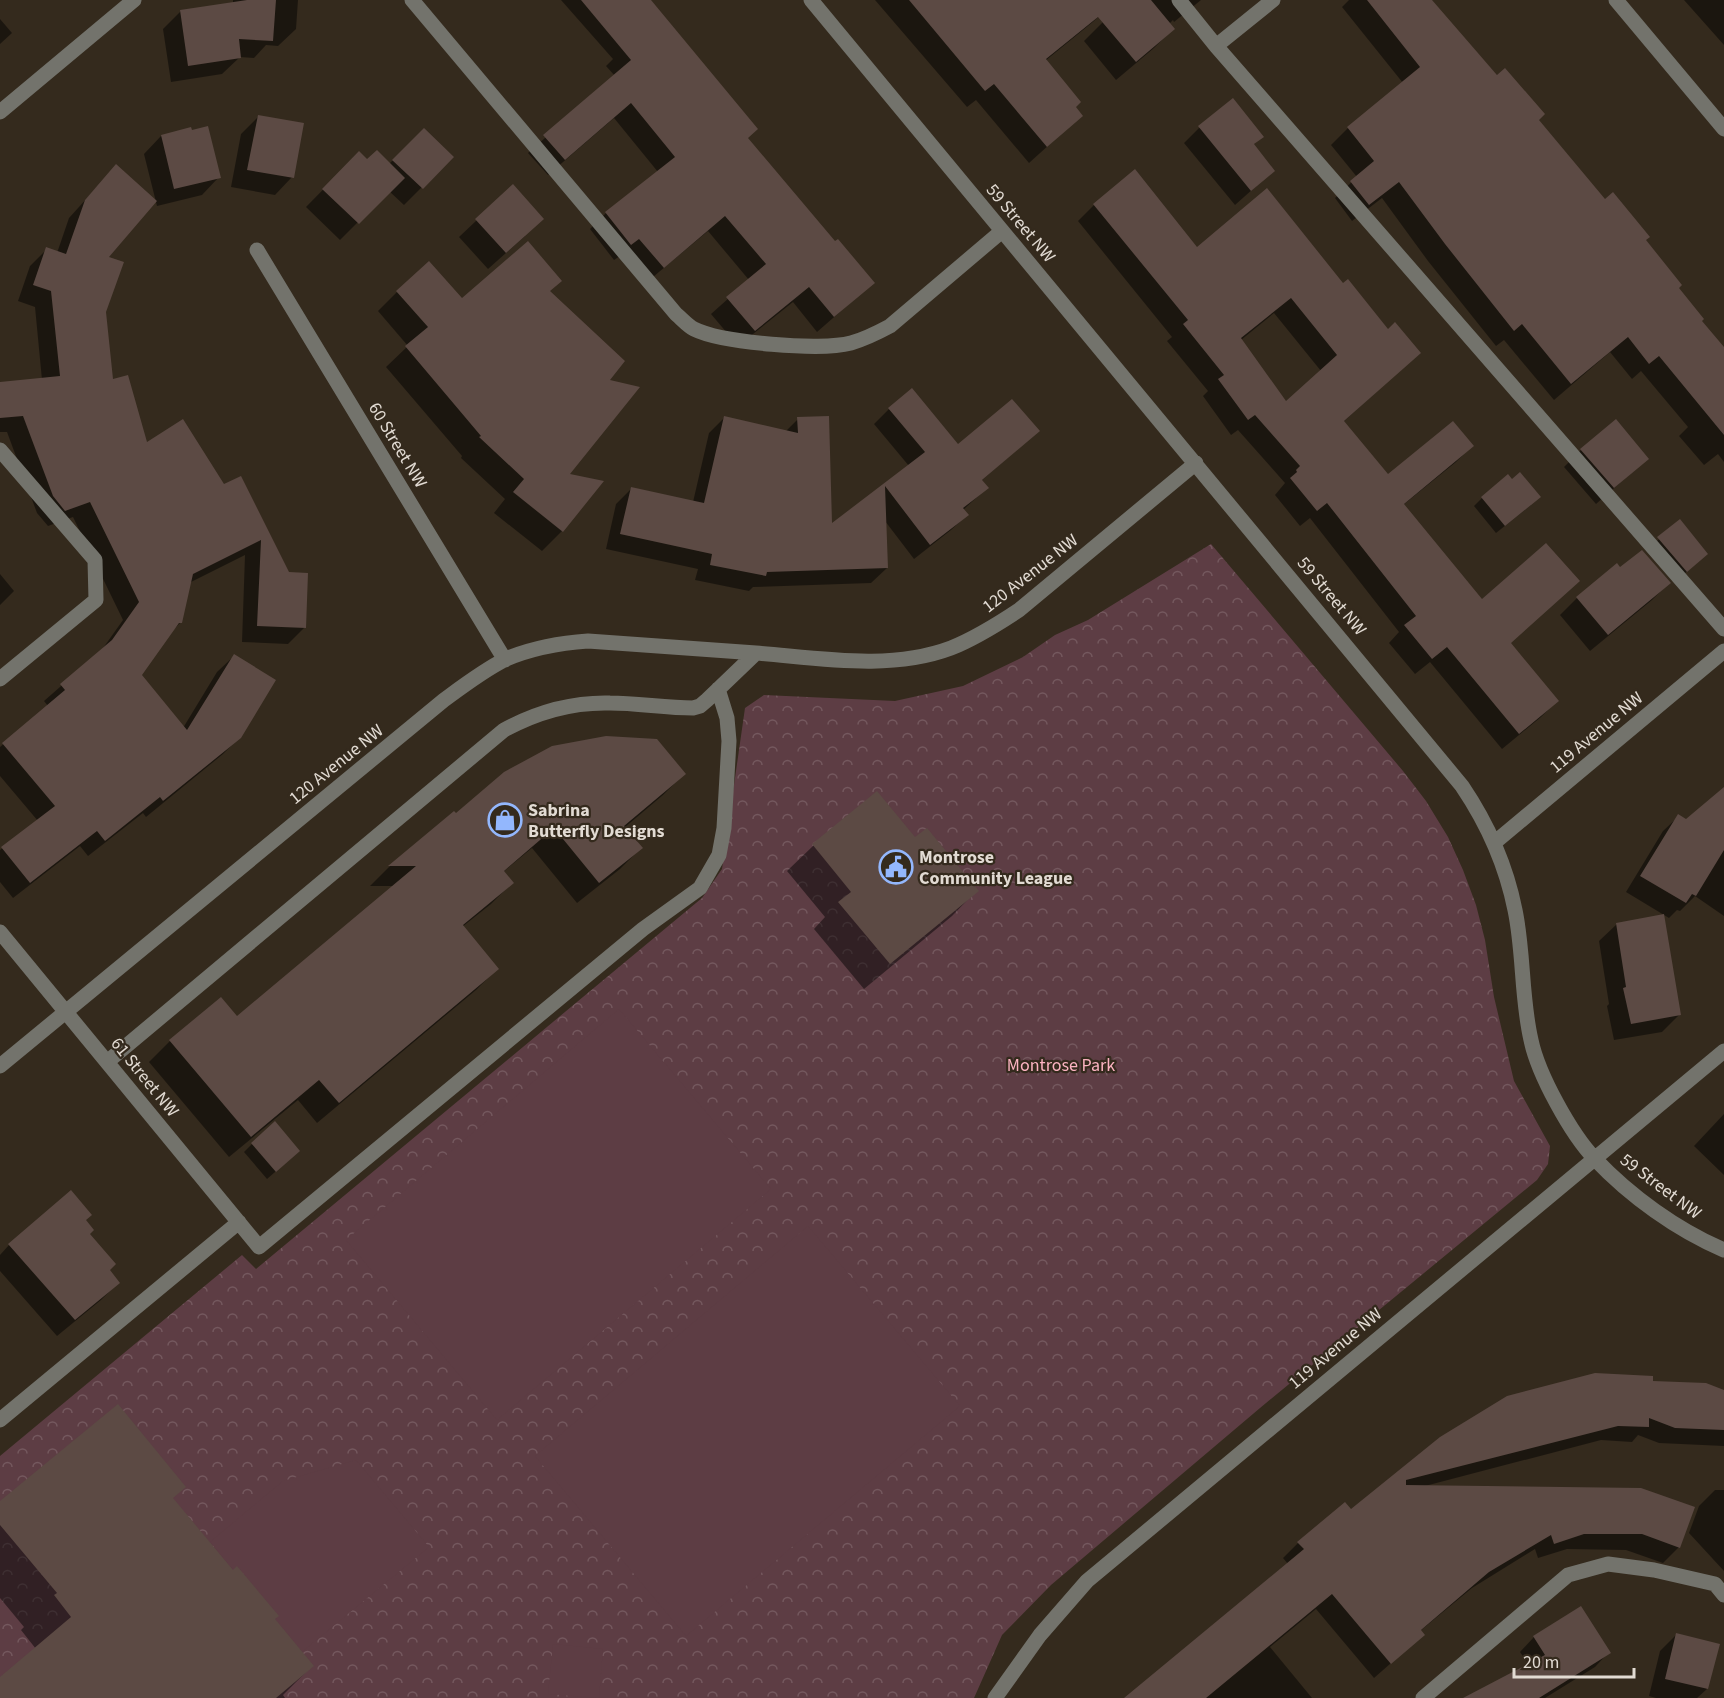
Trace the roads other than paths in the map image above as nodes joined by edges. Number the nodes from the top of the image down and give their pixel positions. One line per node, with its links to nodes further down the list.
1 (134, 0): 8 (street)
2 (412, 0): 10 (street)
3 (811, 0): 10 (street, 59 Street NW)
4 (1179, 0): 7 (street)
5 (1273, 0): 7 (street)
6 (1616, 0): 9 (street)
7 (1216, 46): 14 (street)
8 (0, 112)
9 (1724, 129)
10 (1002, 231): 13 (street, 59 Street NW)
11 (257, 250): 17 (street, 60 Street NW)
12 (0, 450): 18 (street)
13 (1196, 464): 16 (street, 120 Avenue NW); 20 (street, 59 Street NW)
14 (1724, 629)
15 (1724, 651): 20 (street, 119 Avenue NW)
16 (756, 653): 17 (street, 120 Avenue NW); 19 (street)
17 (506, 660): 22 (street, 120 Avenue NW)
18 (0, 679)
19 (718, 689): 24 (street); 27 (street, 61 Street NW)
20 (1494, 843): 26 (street, 59 Street NW)
21 (0, 932): 22 (street, 61 Street NW)
22 (66, 1011): 24 (street, 61 Street NW); 25 (street, 120 Avenue NW)
23 (1724, 1051): 26 (street, 119 Avenue NW)
24 (107, 1062): 27 (street, 61 Street NW)
25 (0, 1066)
26 (1594, 1158): 28 (street, 59 Street NW); 31 (street, 119 Avenue NW)
27 (238, 1222): 29 (street)
28 (1724, 1250)
29 (1, 1417)
30 (1724, 1595): 32 (street)
31 (995, 1698)
32 (1423, 1698)

